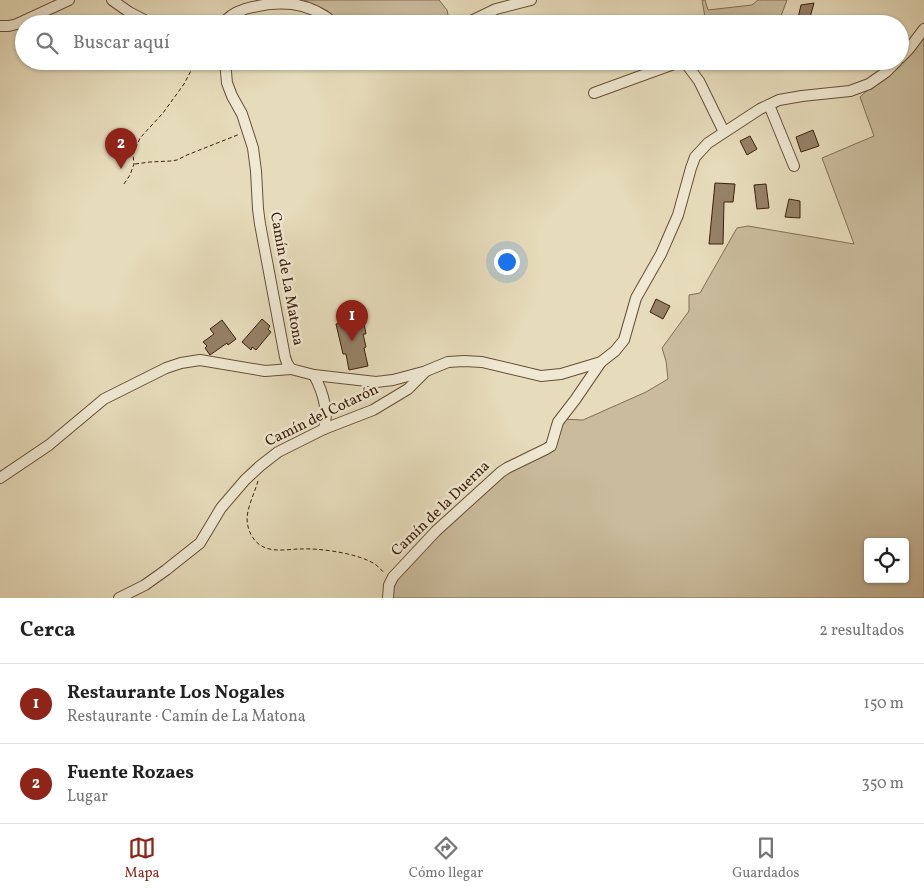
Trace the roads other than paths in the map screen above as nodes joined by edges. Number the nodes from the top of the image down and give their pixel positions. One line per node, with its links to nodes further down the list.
1 (69, 0): 4 (street)
2 (112, 0): 5 (street)
3 (531, 0): 8 (street)
4 (36, 15)
5 (136, 15)
6 (232, 15): 7 (street)
7 (325, 15)
8 (484, 15)
9 (15, 24): 10 (street)
10 (0, 26)
11 (924, 29): 12 (street)
12 (909, 49)
13 (226, 70): 22 (street, Camín de La Matona)
14 (658, 70): 17 (street)
15 (690, 70): 19 (street)
16 (888, 70): 18 (street, Camín del Cotarón)
17 (594, 93)
18 (769, 105): 19 (street, Camín del Cotarón); 20 (street)
19 (724, 132): 21 (street, Camín del Cotarón)
20 (794, 166)
21 (600, 362): 23 (street, Camín del Cotarón); 28 (street, Camín de la Duerna)
22 (291, 369): 24 (street, Camín de La Matona); 26 (street)
23 (426, 371): 24 (street, Camín de La Matona); 25 (street, Camín del Cotarón)
24 (314, 375): 25 (street)
25 (324, 429): 27 (street, Camín del Cotarón)
26 (0, 478)
27 (118, 598)
28 (388, 598)

